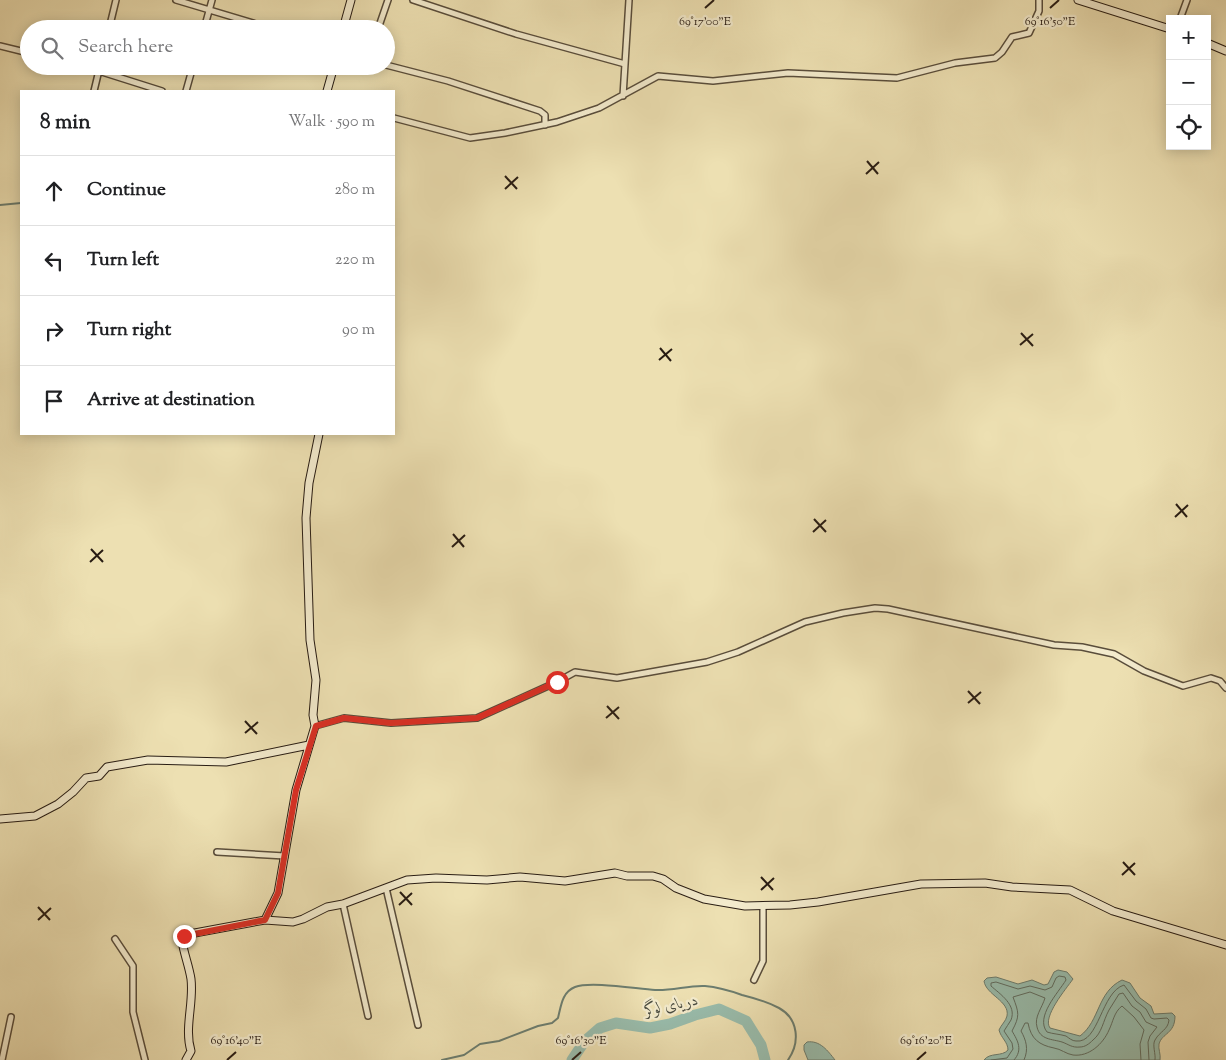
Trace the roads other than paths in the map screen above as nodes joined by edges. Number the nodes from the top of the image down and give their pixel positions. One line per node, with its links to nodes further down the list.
1 (116, 0): 13 (street)
2 (176, 0): 11 (street)
3 (212, 0): 11 (street)
4 (351, 0): 16 (street)
5 (388, 0): 17 (street)
6 (413, 0): 23 (street)
7 (629, 0): 23 (street)
8 (1039, 0): 33 (street)
9 (1078, 0): 18 (street)
10 (1187, 0): 12 (street)
11 (209, 10): 14 (street); 15 (street)
12 (1181, 15)
13 (111, 20)
14 (206, 20)
15 (243, 20)
16 (345, 20)
17 (381, 20)
18 (1166, 27)
19 (1211, 44): 21 (street)
20 (0, 46): 22 (street)
21 (1226, 50)
22 (20, 51)
23 (625, 64): 33 (street)
24 (395, 67): 35 (street)
25 (98, 75): 29 (street)
26 (119, 75): 30 (street)
27 (190, 75): 31 (street)
28 (331, 75): 32 (street)
29 (94, 90)
30 (159, 90)
31 (186, 90)
32 (327, 90)
33 (624, 96): 35 (street)
34 (395, 118): 35 (street)
35 (545, 125)
36 (320, 435): 38 (street)
37 (1226, 688): 38 (street)
38 (316, 726): 39 (street)
39 (309, 745): 40 (street); 42 (street)
40 (0, 819)
41 (217, 852): 42 (street)
42 (285, 856): 46 (street)
43 (386, 888): 44 (street); 45 (street); 52 (street)
44 (343, 904): 46 (street); 50 (street)
45 (763, 905): 48 (street); 49 (street)
46 (265, 920): 55 (street)
47 (115, 939): 54 (street)
48 (1226, 946)
49 (754, 980)
50 (368, 1016)
51 (11, 1017): 53 (street)
52 (418, 1024)
53 (2, 1060)
54 (145, 1060)
55 (186, 1060)

